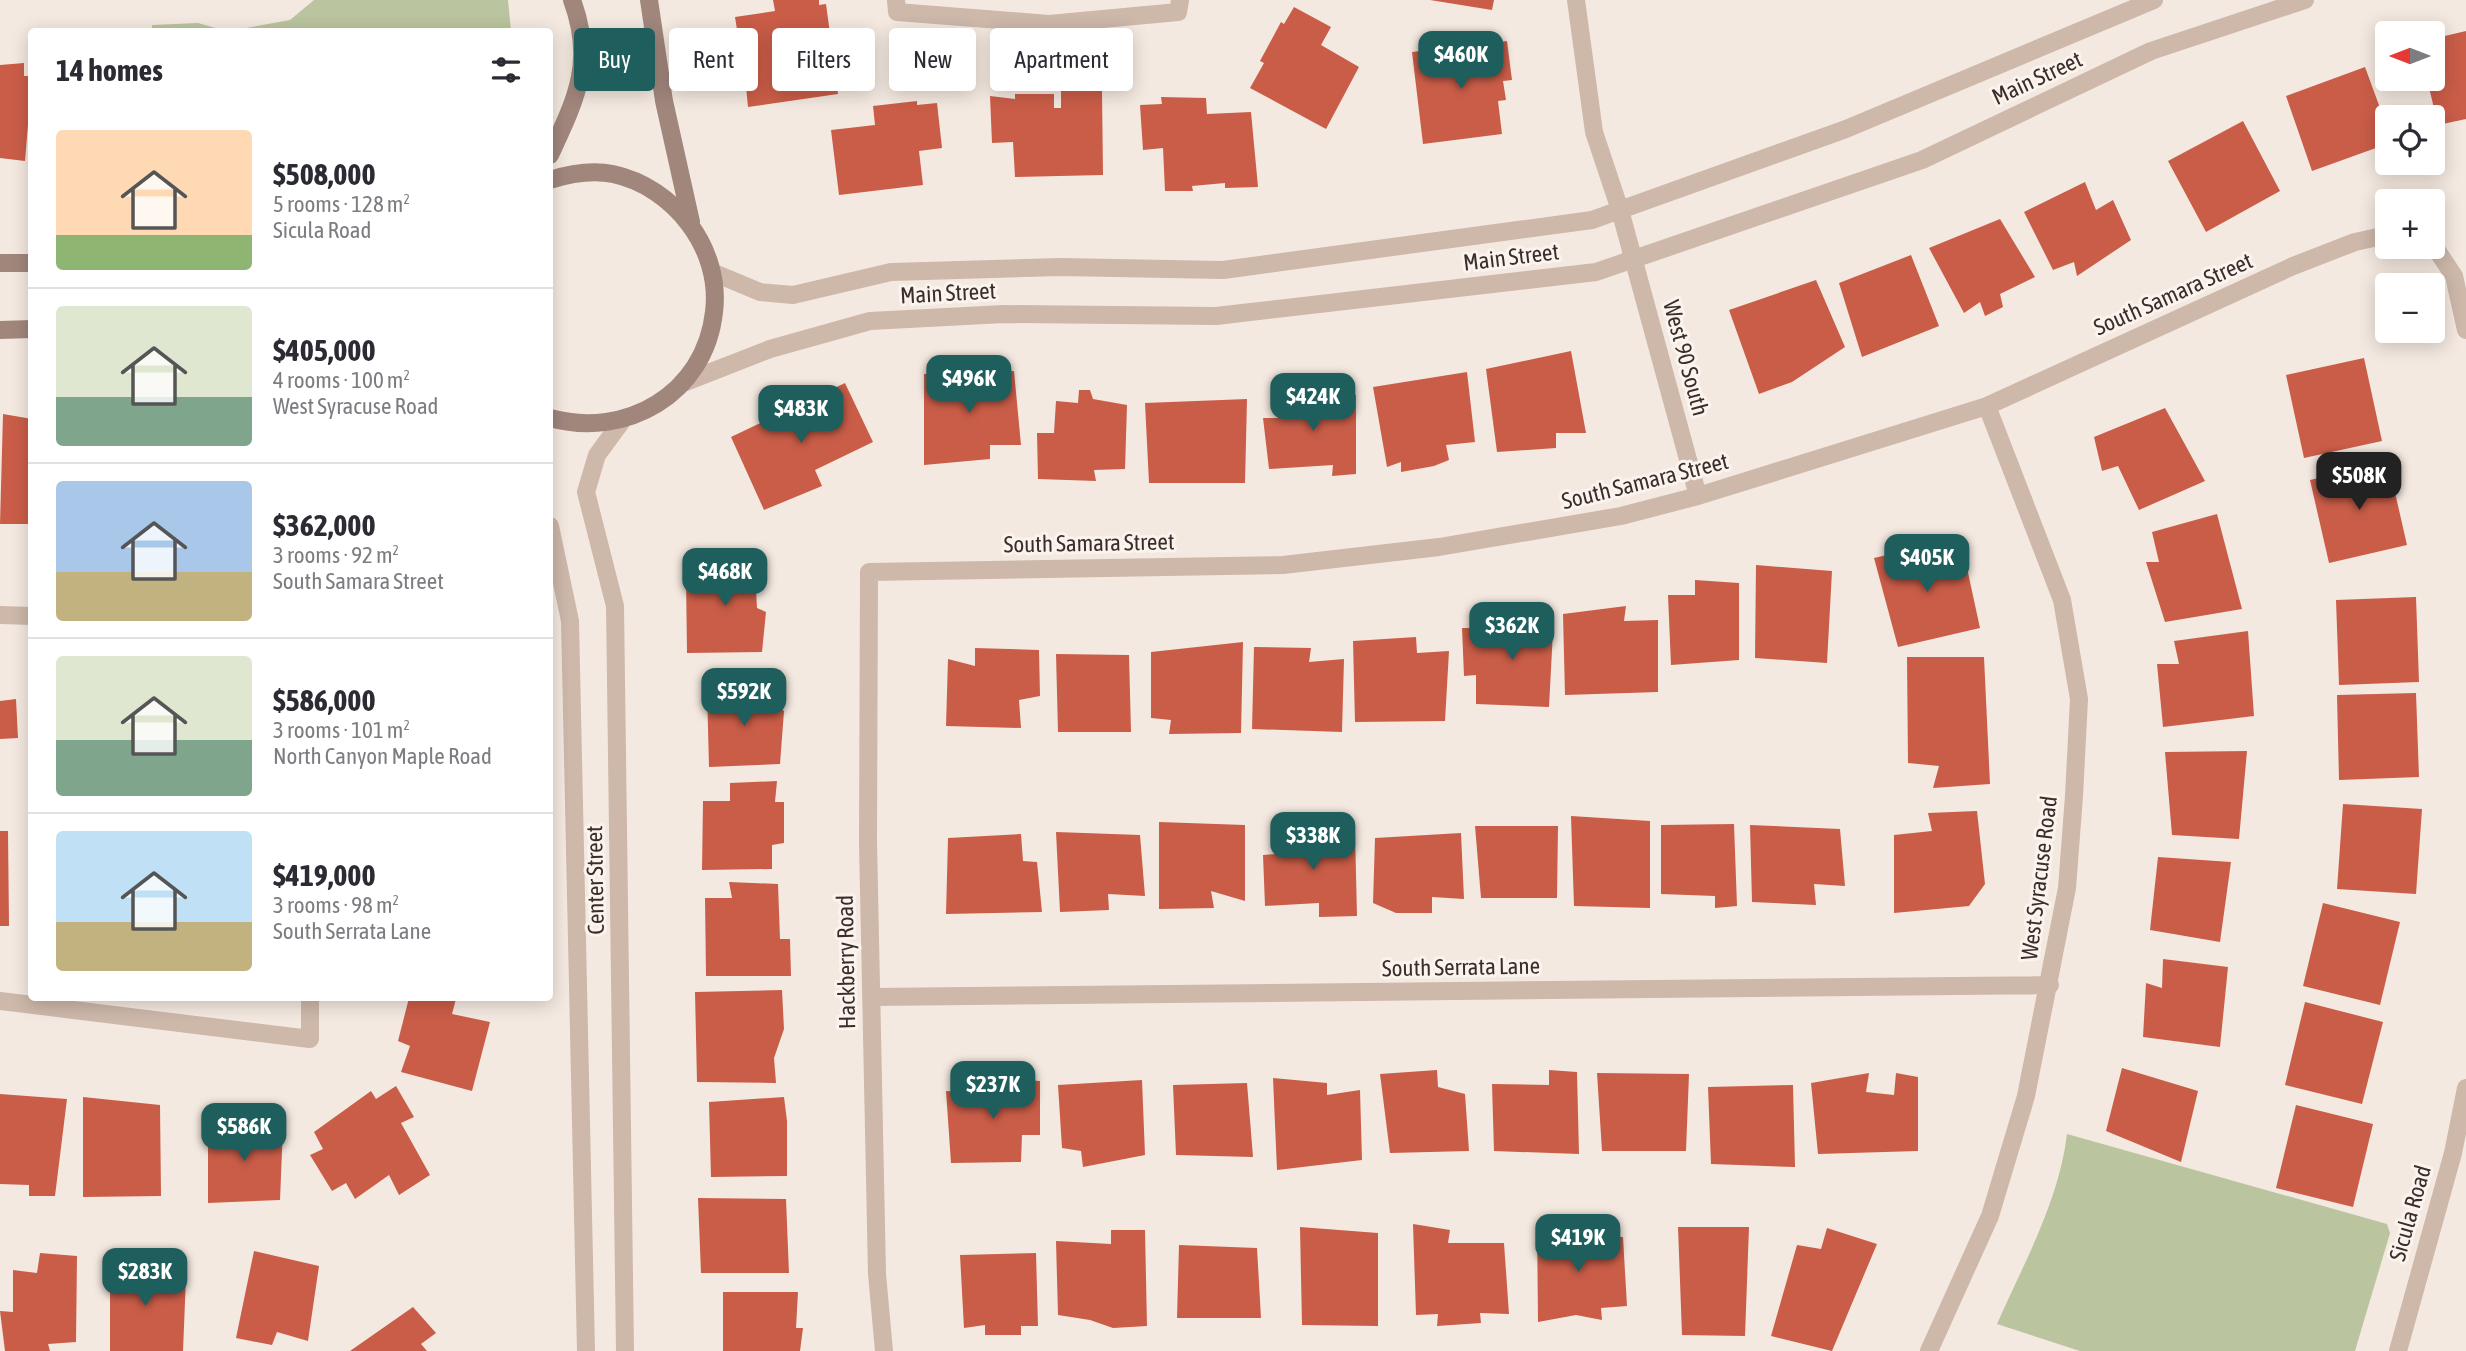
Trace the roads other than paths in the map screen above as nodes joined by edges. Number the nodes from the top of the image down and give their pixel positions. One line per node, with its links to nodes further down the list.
1 (572, 0): 8 (main road)
2 (649, 0): 11 (main road)
3 (896, 0): 4 (street)
4 (1180, 0)
5 (1576, 0): 10 (street, West 90 South)
6 (2154, 0): 10 (street, Main Street)
7 (2305, 0): 13 (street, Main Street)
8 (553, 149)
9 (553, 179): 11 (main road)
10 (1620, 210): 13 (street, West 90 South); 17 (street, Main Street)
11 (693, 229): 17 (main road)
12 (2375, 238): 22 (street, South Samara Street)
13 (1634, 259): 21 (street, Main Street); 25 (street, West 90 South)
14 (2443, 259): 20 (street)
15 (0, 263): 16 (main road)
16 (28, 263)
17 (712, 272): 21 (main road)
18 (28, 329): 19 (main road)
19 (0, 330)
20 (2466, 330)
21 (683, 383): 24 (main road)
22 (1987, 406): 25 (street, South Samara Street); 30 (street, West Syracuse Road)
23 (553, 419): 24 (main road)
24 (622, 421): 36 (street, Center Street)
25 (1699, 496): 27 (street, South Samara Street)
26 (553, 540): 35 (street, Center Street)
27 (869, 572): 31 (street, Hackberry Road)
28 (0, 615): 29 (street)
29 (28, 616)
30 (2050, 985): 31 (street, South Serrata Lane); 38 (street, West Syracuse Road)
31 (872, 997): 37 (street, Hackberry Road)
32 (0, 1001): 33 (street)
33 (310, 1001)
34 (2466, 1088): 39 (street, Sicula Road)
35 (586, 1351)
36 (625, 1351)
37 (884, 1351)
38 (1929, 1351)
39 (2398, 1351)

